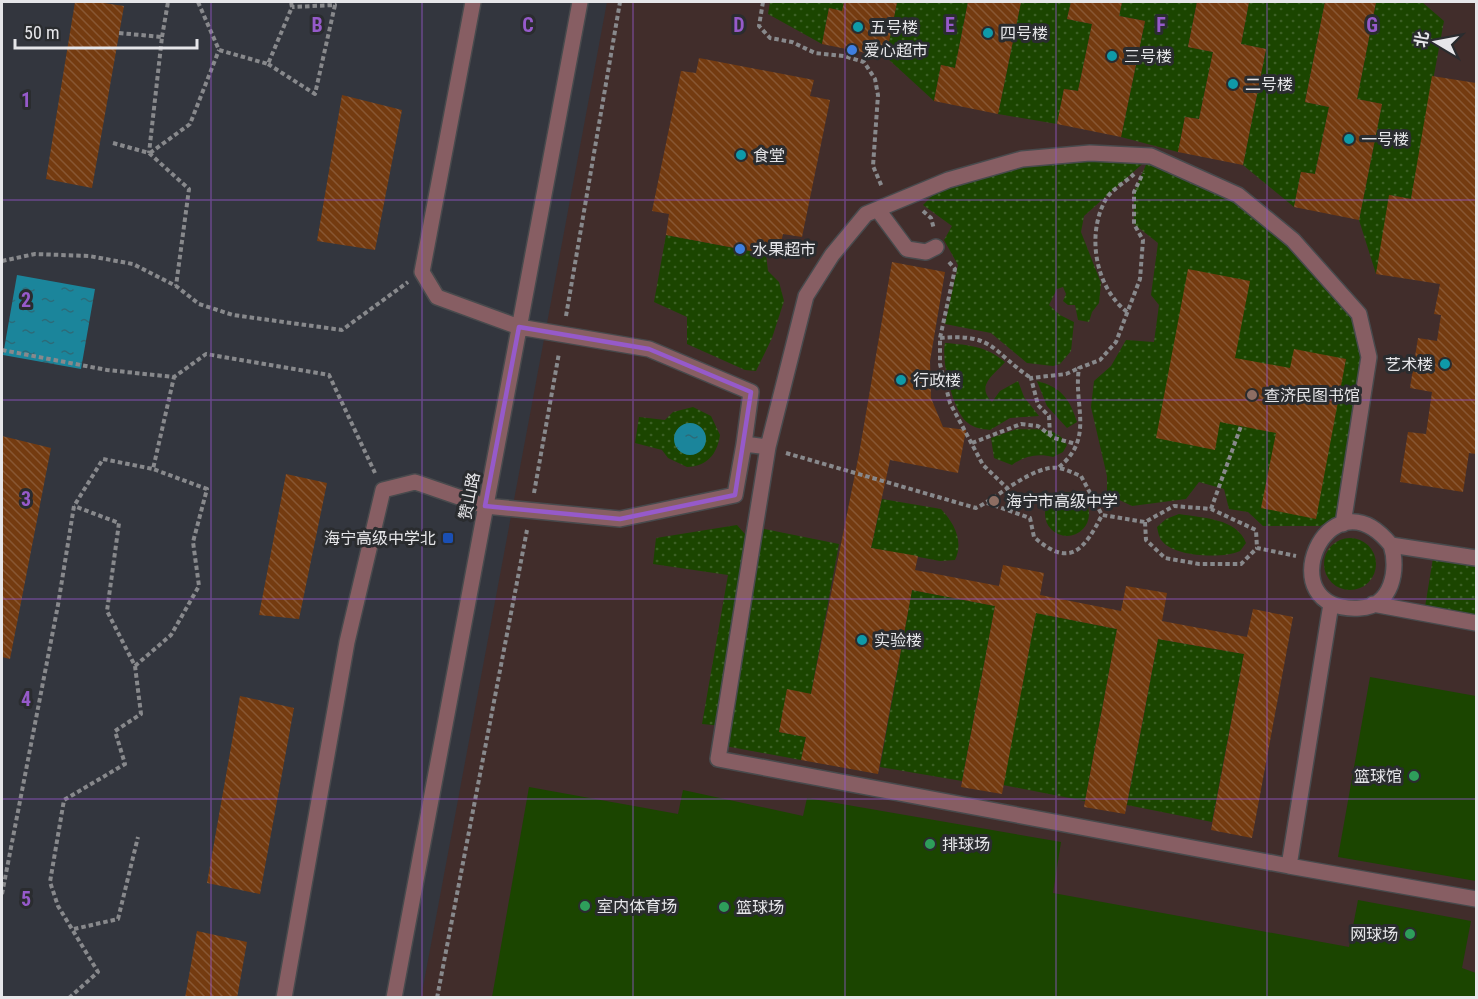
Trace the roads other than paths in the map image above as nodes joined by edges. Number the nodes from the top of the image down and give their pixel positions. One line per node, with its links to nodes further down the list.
1 (473, 2): 5 (street)
2 (580, 2): 5 (street, 赞山路)
3 (884, 207): 4 (street); 7 (street); 9 (street)
4 (936, 247)
5 (519, 327): 6 (street); 8 (street, 赞山路)
6 (744, 444): 7 (street); 8 (street)
7 (768, 448): 15 (street)
8 (485, 506): 17 (street); 18 (street, 赞山路)
9 (1342, 524): 10 (street); 12 (street)
10 (1391, 545): 11 (street); 13 (street)
11 (1476, 558)
12 (1331, 604): 13 (street); 15 (street)
13 (1373, 604): 14 (street)
14 (1476, 623)
15 (1289, 866): 16 (street)
16 (1476, 899)
17 (284, 998)
18 (394, 998)

